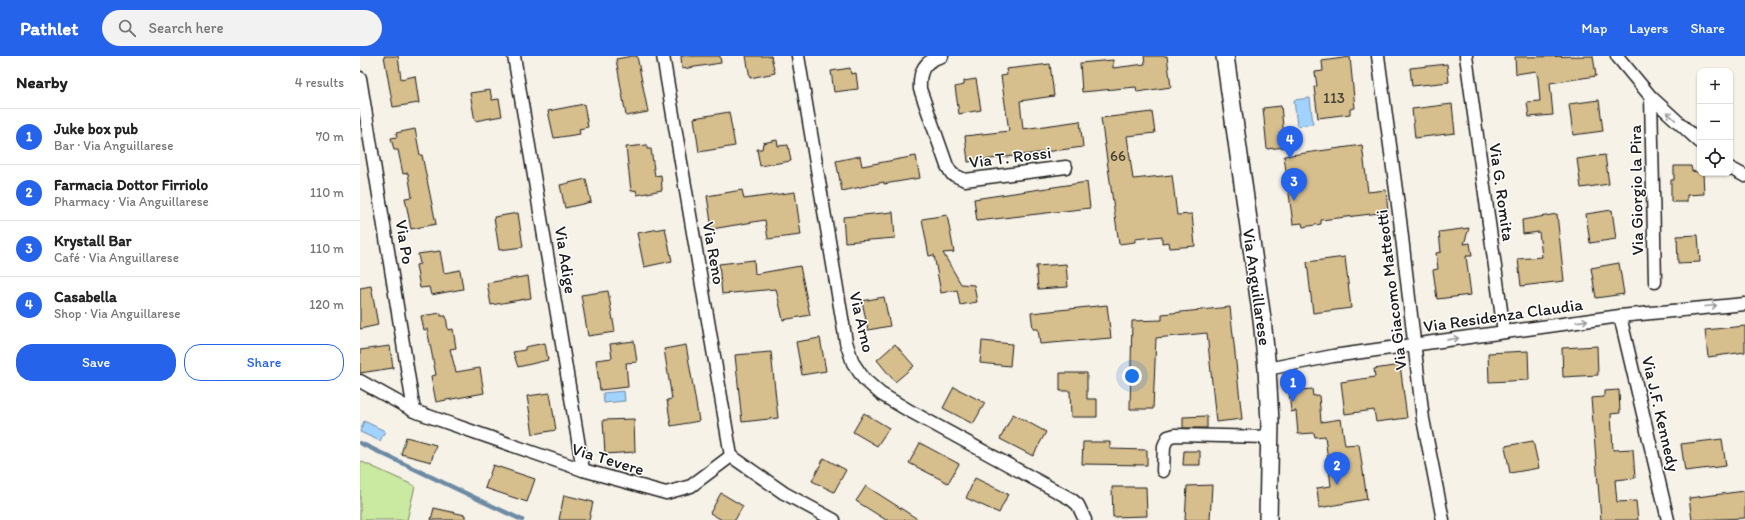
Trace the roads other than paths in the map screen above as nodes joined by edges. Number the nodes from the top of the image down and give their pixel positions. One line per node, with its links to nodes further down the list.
1 (514, 56): 25 (street, Via Adige)
2 (663, 56): 24 (street, Via Reno)
3 (798, 56): 28 (street, Via Arno)
4 (942, 56): 12 (street, Via T. Rossi)
5 (1225, 56): 20 (main road, Via Anguillarese)
6 (1378, 56): 19 (street, Via Giacomo Matteotti)
7 (1466, 56): 18 (street, Via G. Romita)
8 (1617, 56): 10 (street)
9 (360, 78): 22 (street, Via Po)
10 (1651, 97): 11 (street, one-way to 10); 15 (street, Via Giorgio la Pira)
11 (1698, 140)
12 (1066, 168)
13 (1733, 170): 14 (street)
14 (1745, 176)
15 (1654, 282)
16 (1745, 304): 17 (street, Via Residenza Claudia, one-way to 16)
17 (1620, 316): 18 (street, Via Residenza Claudia, one-way to 17); 31 (street, Via J.F. Kennedy)
18 (1504, 332): 19 (street, Via Residenza Claudia, one-way to 18)
19 (1414, 345): 20 (street, Via Residenza Claudia); 30 (street, Via Giacomo Matteotti)
20 (1268, 369): 23 (main road, Via Anguillarese)
21 (360, 381): 22 (street, Via Tevere)
22 (414, 411): 25 (street, Via Tevere)
23 (1270, 437): 26 (street); 29 (main road, Via Anguillarese)
24 (731, 456): 25 (street, Via Tevere); 27 (street)
25 (583, 470)
26 (1163, 471)
27 (834, 520)
28 (1085, 520)
29 (1268, 520)
30 (1443, 520)
31 (1668, 520)

